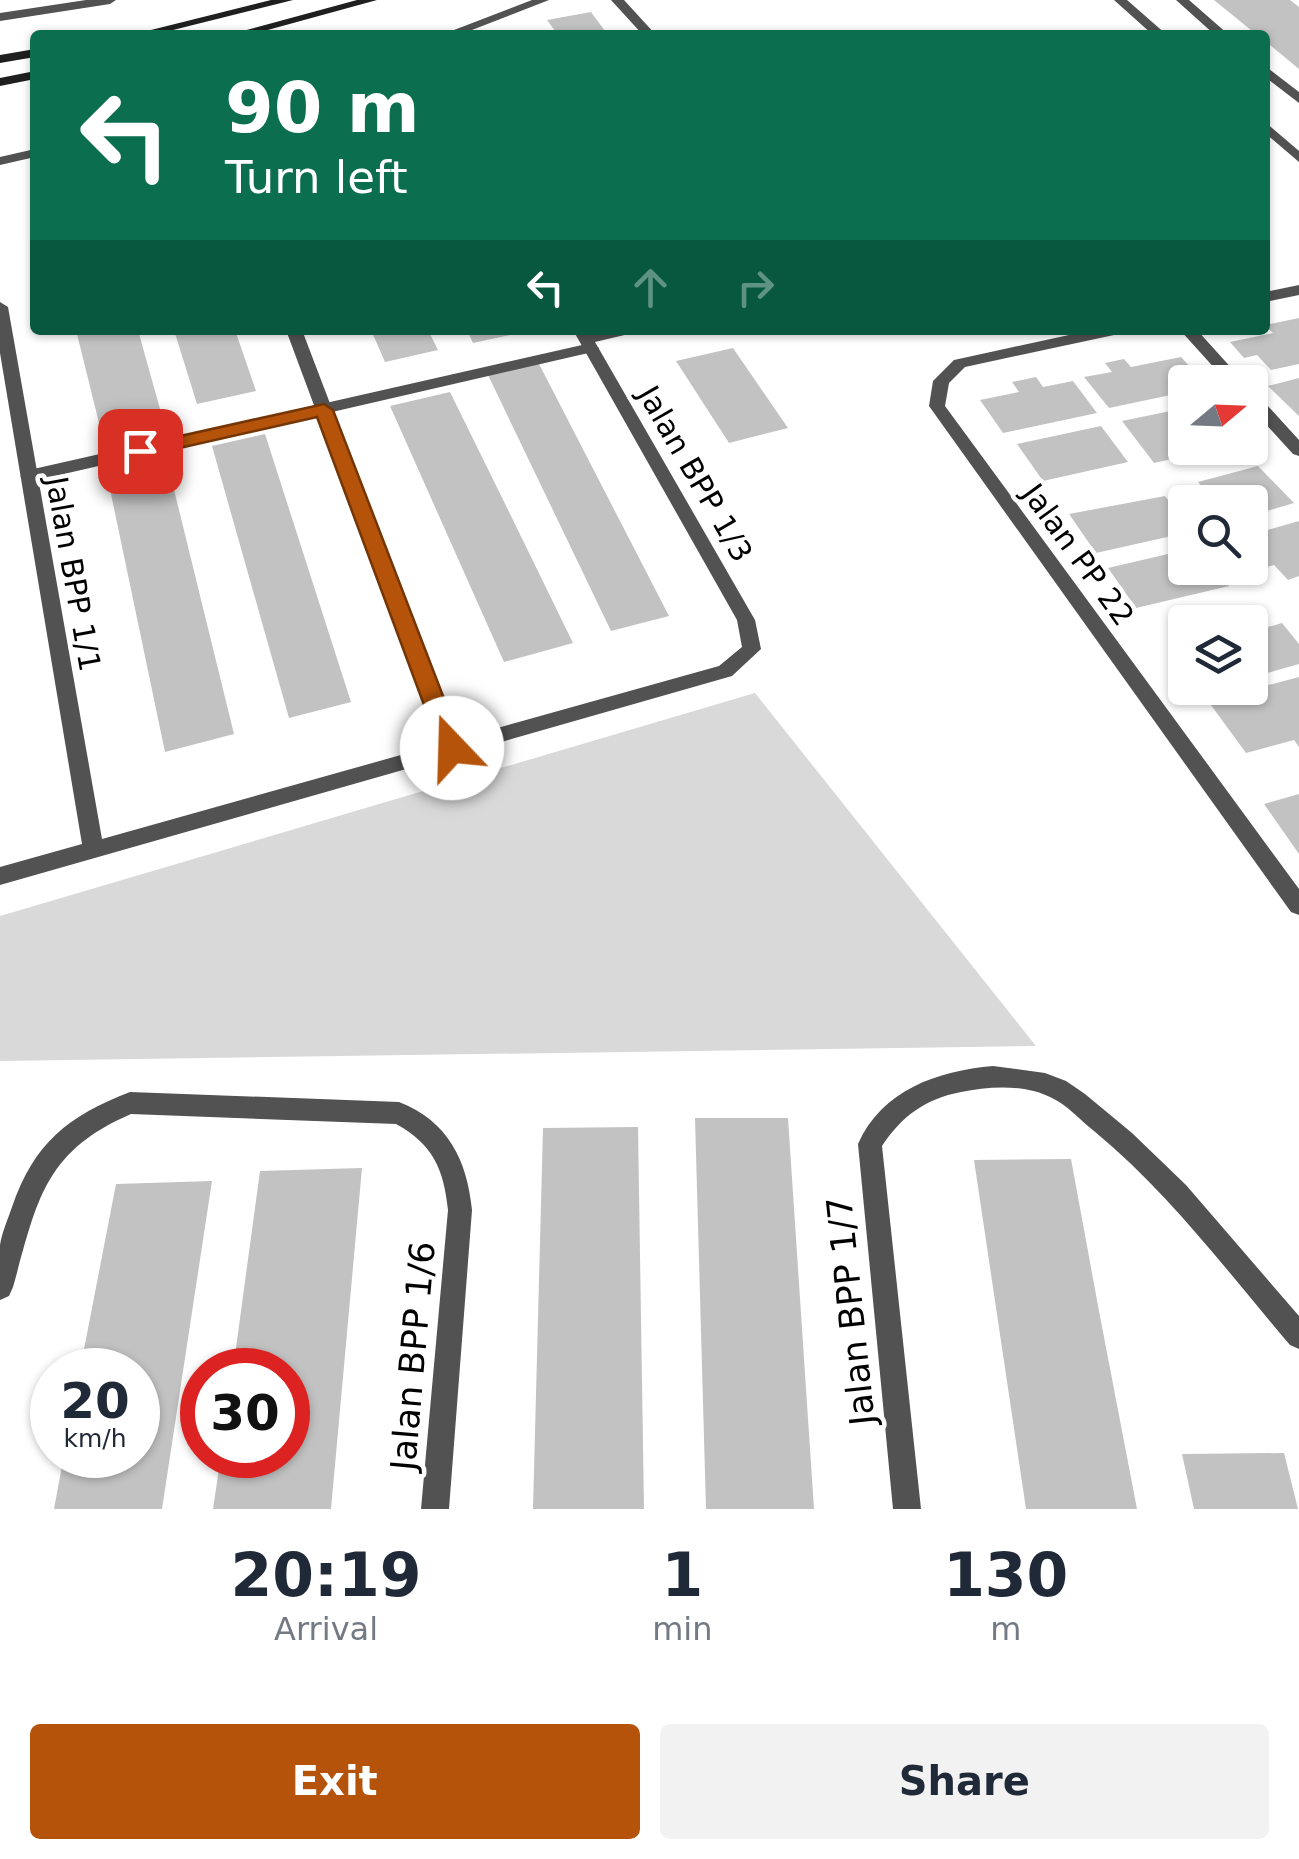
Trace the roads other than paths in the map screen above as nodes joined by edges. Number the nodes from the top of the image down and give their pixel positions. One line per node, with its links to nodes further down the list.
1 (110, 0): 8 (street)
2 (287, 0): 9 (street)
3 (371, 0): 10 (street)
4 (543, 0): 11 (street)
5 (617, 0): 12 (street)
6 (1120, 0): 13 (street)
7 (1182, 0): 14 (street)
8 (0, 18)
9 (158, 30)
10 (254, 30)
11 (460, 30)
12 (646, 30)
13 (1155, 30)
14 (1217, 30)
15 (30, 54): 16 (street)
16 (0, 60)
17 (1270, 74): 20 (street)
18 (30, 76): 19 (street)
19 (0, 82)
20 (1299, 99)
21 (1270, 131): 23 (street)
22 (30, 154): 24 (street)
23 (1299, 158)
24 (0, 161)
25 (1299, 290): 26 (street)
26 (1270, 297)
27 (0, 306): 36 (street, Jalan BPP 1/1)
28 (296, 335): 33 (street)
29 (1091, 335): 40 (street, Jalan PP 22)
30 (1193, 335): 32 (street)
31 (586, 339): 33 (street); 37 (street, Jalan BPP 1/3)
32 (1220, 365)
33 (324, 410): 36 (street); 37 (street)
34 (1268, 416): 35 (street)
35 (1299, 450)
36 (29, 476): 38 (street, Jalan BPP 1/1)
37 (452, 748): 38 (street)
38 (93, 850): 39 (street)
39 (0, 876)
40 (1299, 906)
41 (0, 1288): 43 (street, Jalan BPP 1/6)
42 (1299, 1336): 44 (street, Jalan BPP 1/7)
43 (435, 1509)
44 (907, 1509)

